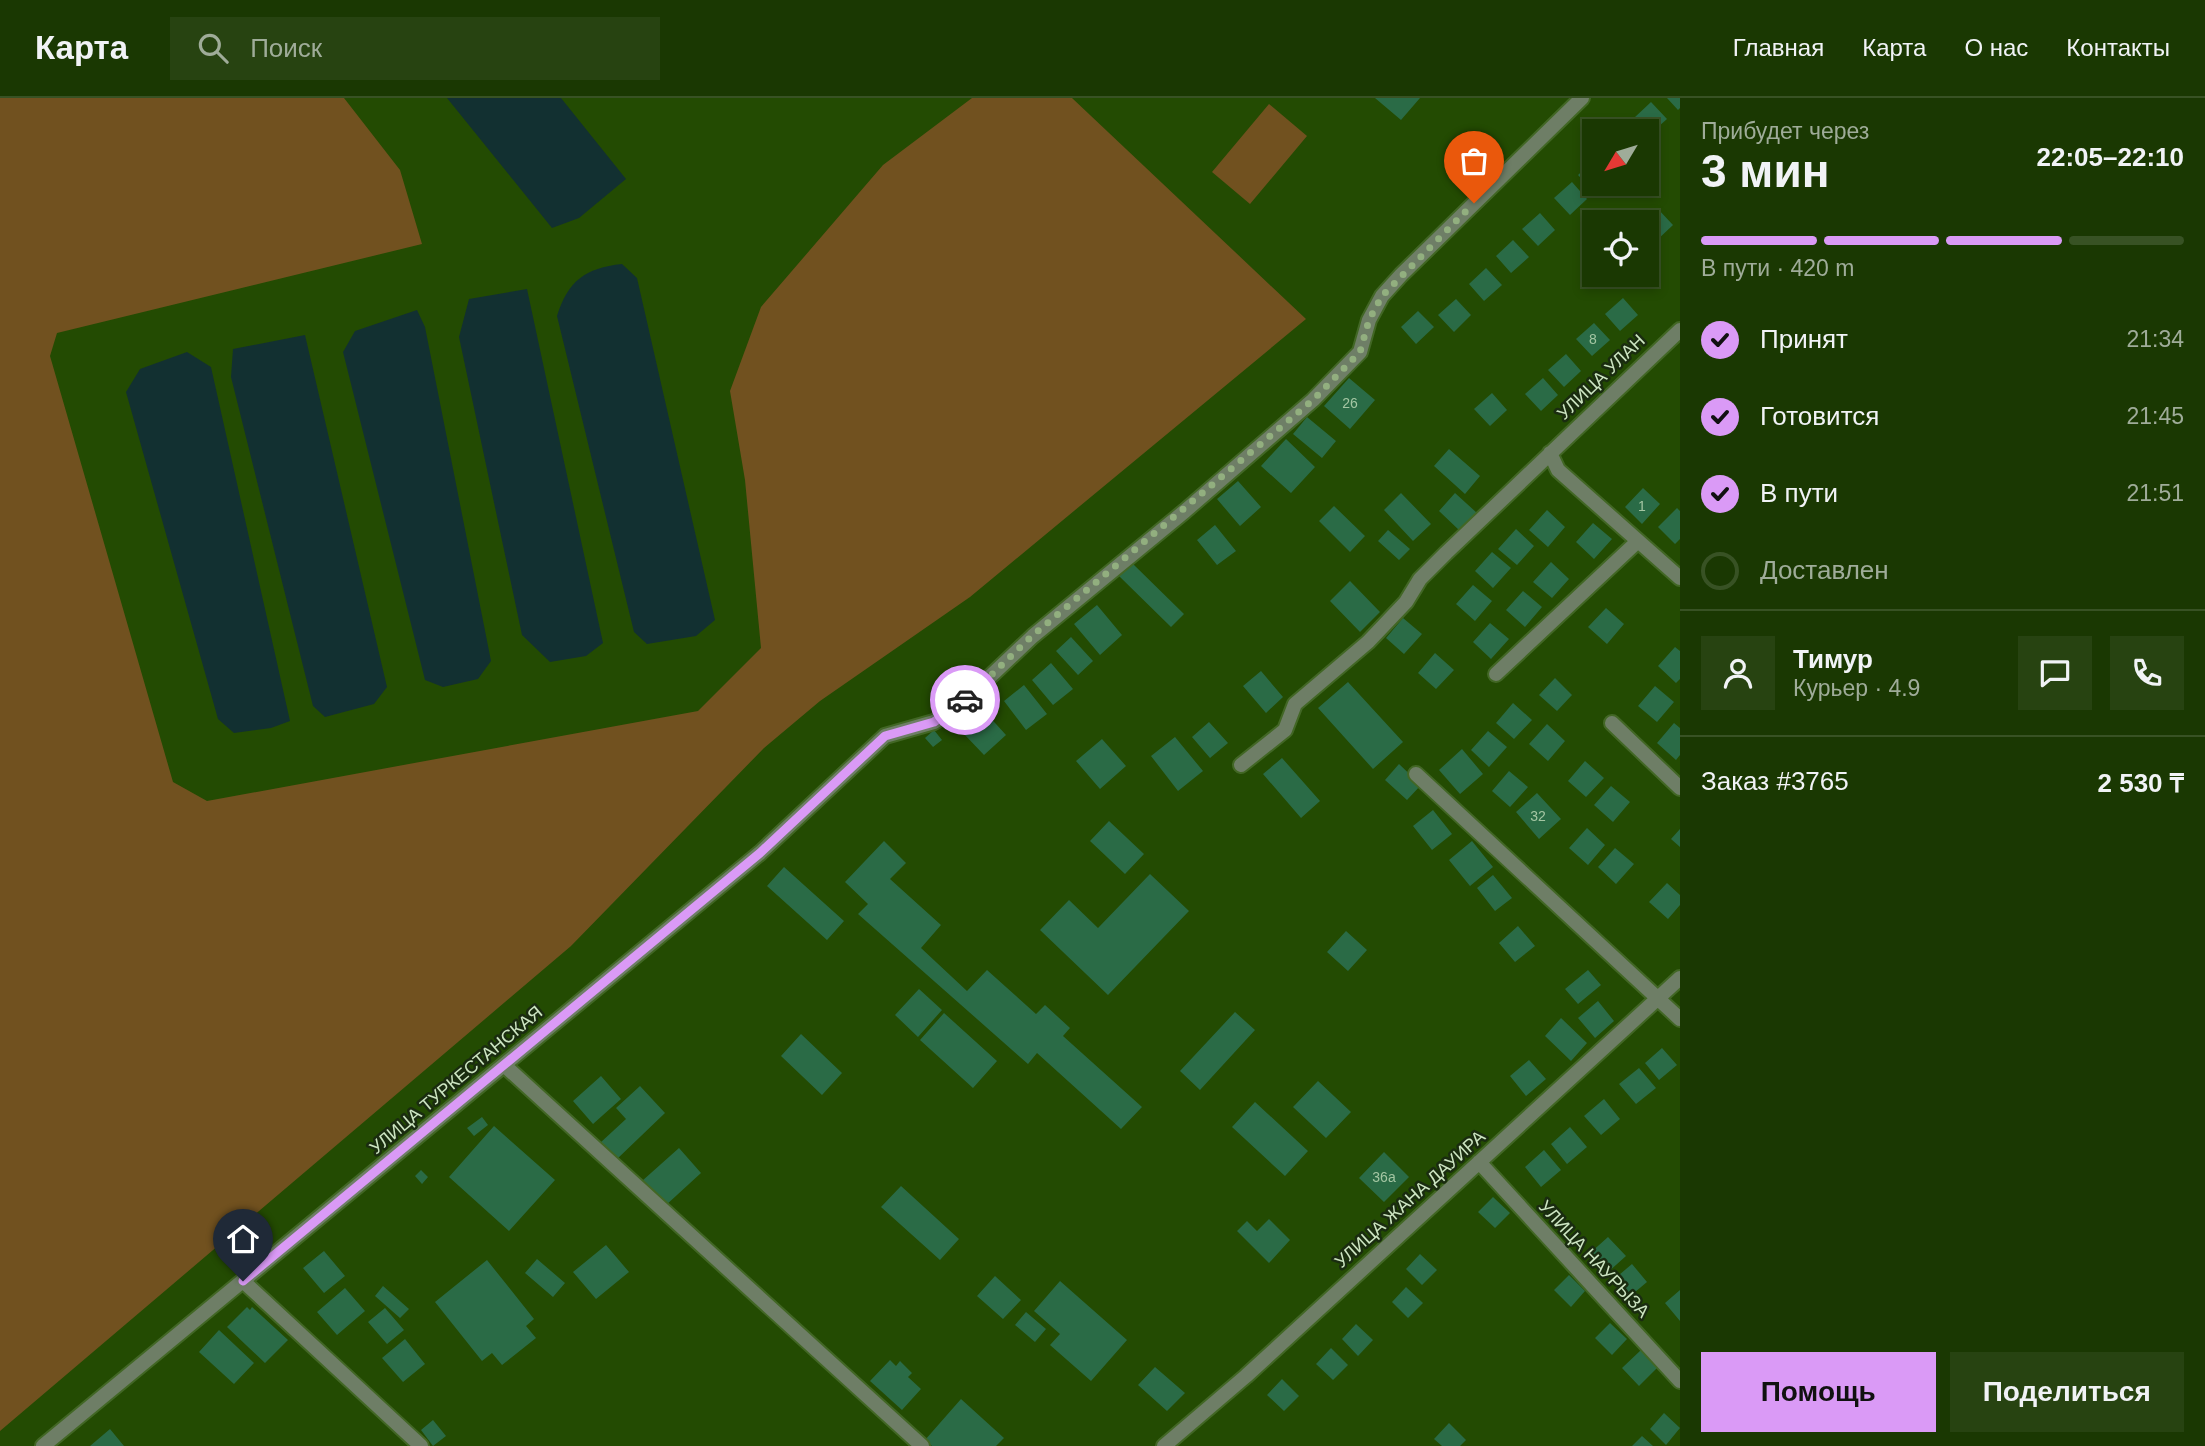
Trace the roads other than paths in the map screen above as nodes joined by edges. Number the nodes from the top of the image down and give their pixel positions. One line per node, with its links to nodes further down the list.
1 (1581, 98): 14 (street, УЛИЦА ТУРКЕСТАНСКАЯ)
2 (1680, 330): 3 (street, УЛИЦА УЛАН)
3 (1550, 453): 4 (street); 8 (street, УЛИЦА УЛАН)
4 (1638, 541): 5 (street); 6 (street)
5 (1680, 578)
6 (1496, 674)
7 (1612, 723): 10 (street)
8 (1241, 765)
9 (1416, 774): 12 (street)
10 (1680, 788)
11 (1680, 978): 12 (street, УЛИЦА ЖАНА ДАУИРА)
12 (1658, 999): 13 (street); 15 (street, УЛИЦА ЖАНА ДАУИРА)
13 (1680, 1019)
14 (504, 1065): 16 (street, УЛИЦА ТУРКЕСТАНСКАЯ); 20 (street)
15 (1479, 1162): 17 (street, УЛИЦА НАУРЫЗА); 21 (street, УЛИЦА ЖАНА ДАУИРА)
16 (243, 1281): 18 (street, УЛИЦА ТУРКЕСТАНСКАЯ); 19 (street)
17 (1680, 1381)
18 (43, 1446)
19 (421, 1446)
20 (922, 1446)
21 (1164, 1446)

